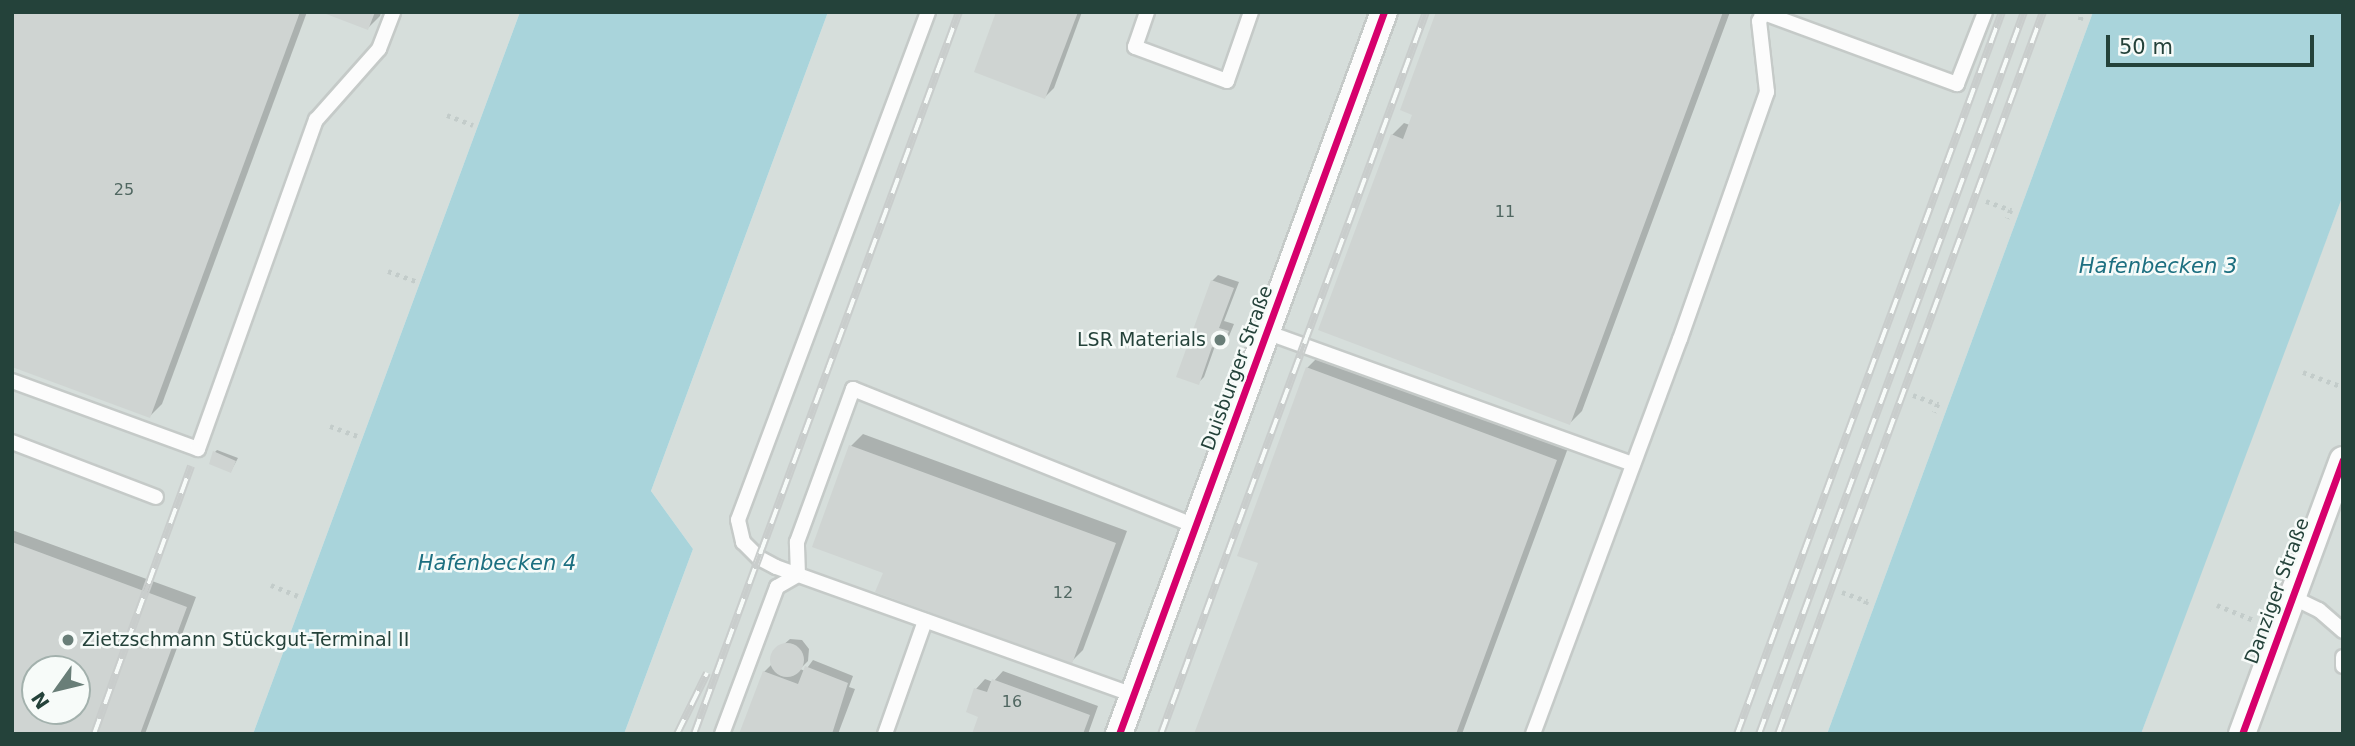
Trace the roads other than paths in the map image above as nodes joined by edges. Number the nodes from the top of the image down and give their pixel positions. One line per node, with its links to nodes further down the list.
1 (393, 12): 9 (lane)
2 (928, 12): 15 (lane)
3 (1147, 12): 4 (lane)
4 (1251, 12)
5 (1384, 12): 8 (street, Duisburger Straße)
6 (1985, 12): 7 (lane)
7 (1762, 13): 12 (lane)
8 (1266, 332): 12 (lane); 14 (street, Duisburger Straße)
9 (12, 381)
10 (12, 442): 13 (lane)
11 (2343, 460): 16 (street, Danziger Straße)
12 (1633, 464): 25 (lane)
13 (156, 497)
14 (1195, 526): 15 (lane); 21 (street, Duisburger Straße)
15 (798, 575): 17 (lane); 22 (lane)
16 (2292, 597): 18 (lane); 26 (street, Danziger Straße)
17 (925, 621): 21 (lane); 23 (lane)
18 (2343, 631)
19 (2343, 657): 20 (lane)
20 (2343, 666)
21 (1133, 695): 24 (street, Duisburger Straße)
22 (722, 734)
23 (885, 734)
24 (1119, 734)
25 (1534, 734)
26 (2242, 734)

